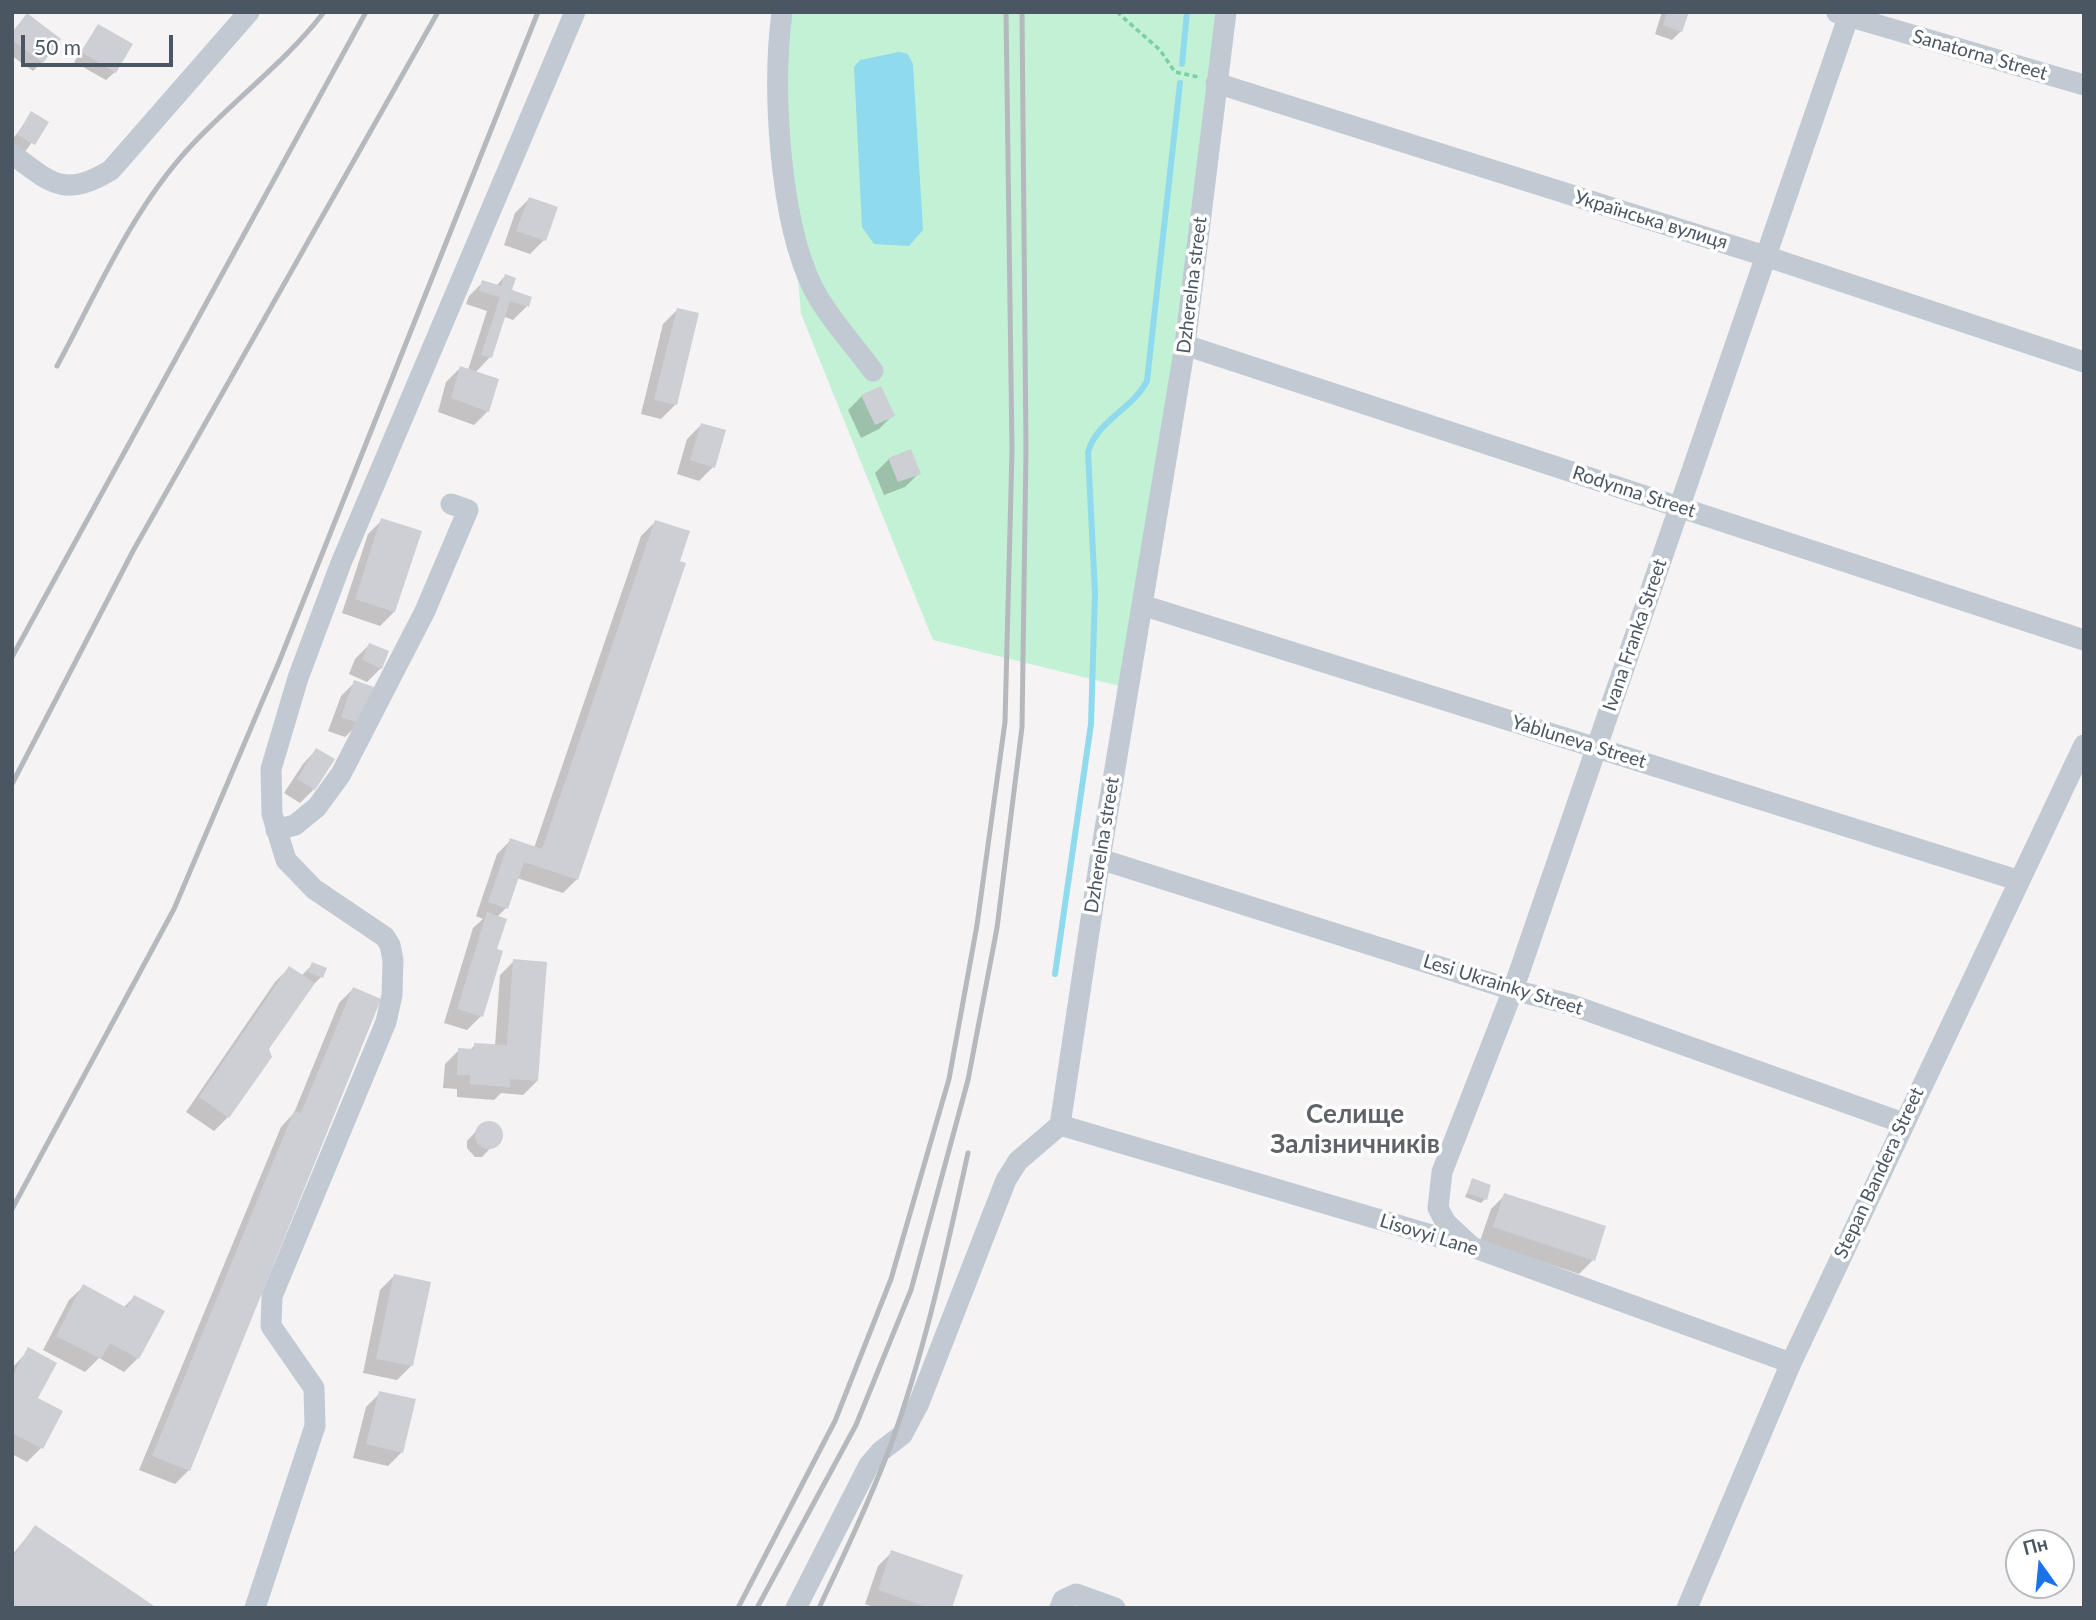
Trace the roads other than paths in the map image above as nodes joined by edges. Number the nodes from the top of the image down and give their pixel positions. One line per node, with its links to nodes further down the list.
1 (249, 12): 8 (street)
2 (575, 12): 19 (street)
3 (782, 12): 12 (street)
4 (1226, 12): 6 (street, Dzherelna street)
5 (1845, 14): 7 (street, Sanatorna Street); 9 (street, Ivana Franka Street)
6 (1216, 83): 9 (street, Українська вулиця); 10 (street, Dzherelna street)
7 (2084, 85)
8 (12, 154)
9 (1765, 256): 11 (street, Українська вулиця); 14 (street, Ivana Franka Street)
10 (1185, 345): 14 (street, Rodynna Street); 15 (street, Dzherelna street)
11 (2084, 362)
12 (873, 371)
13 (451, 504): 19 (street)
14 (1678, 507): 16 (street, Rodynna Street); 18 (street, Ivana Franka Street)
15 (1142, 605): 18 (street, Yabluneva Street); 20 (street, Dzherelna street)
16 (2084, 640)
17 (2084, 745): 21 (street, Stepan Bandera Street)
18 (1597, 748): 21 (street, Yabluneva Street); 22 (street, Ivana Franka Street)
19 (276, 830): 27 (street)
20 (1100, 859): 22 (street, Lesi Ukrainky Street); 24 (street, Dzherelna street)
21 (2017, 880): 23 (street, Stepan Bandera Street)
22 (1513, 990): 23 (street, Lesi Ukrainky Street); 25 (street, Ivana Franka Street)
23 (1903, 1123): 26 (street, Stepan Bandera Street)
24 (1060, 1125): 25 (street, Lisovyi Lane); 28 (street)
25 (1472, 1247): 26 (street, Lisovyi Lane)
26 (1791, 1363): 31 (street, Stepan Bandera Street)
27 (255, 1608)
28 (796, 1608)
29 (1060, 1608): 30 (street)
30 (1115, 1608)
31 (1687, 1608)

